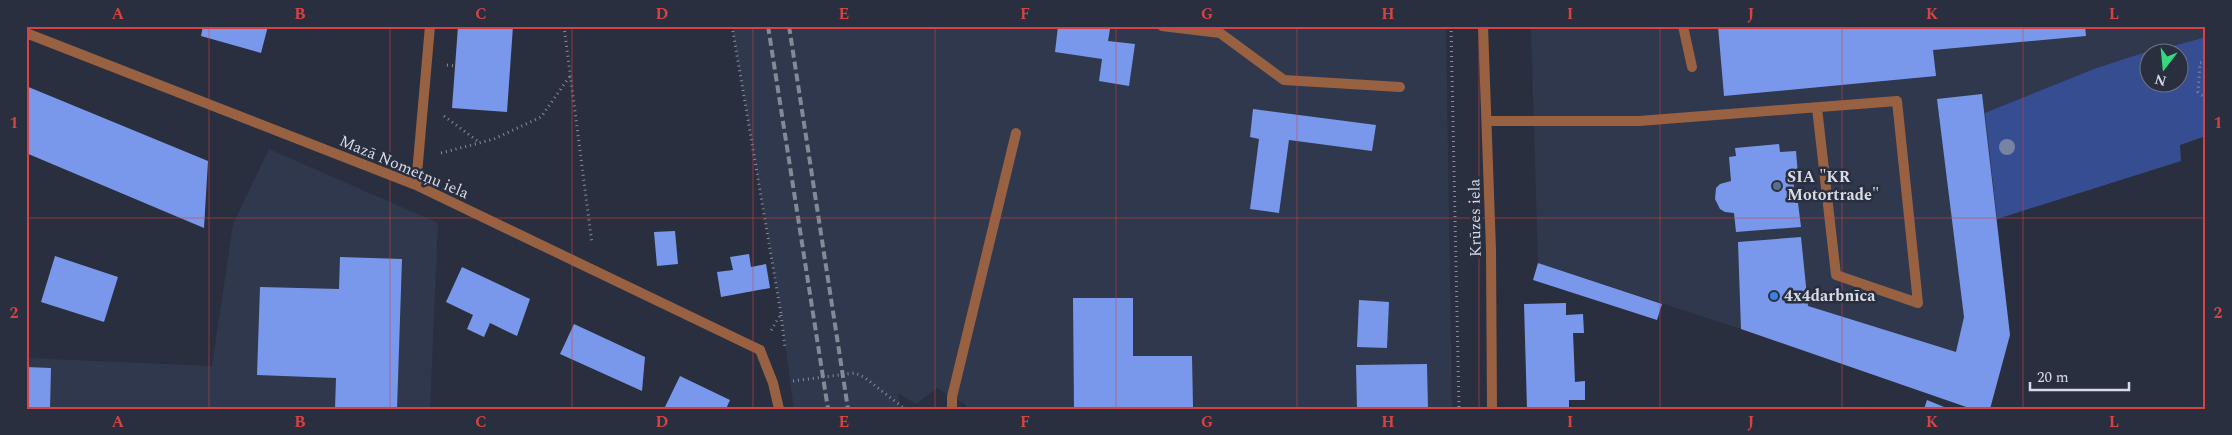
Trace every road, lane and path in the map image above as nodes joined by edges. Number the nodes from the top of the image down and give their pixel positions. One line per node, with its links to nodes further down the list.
1 (430, 26): 14 (street)
2 (564, 26): 11 (path)
3 (732, 26): 22 (path)
4 (1162, 26): 12 (street)
5 (1452, 26): 27 (path)
6 (1483, 26): 16 (street, Krūzes iela)
7 (1684, 26): 10 (street)
8 (26, 33): 20 (street, Mazā Nometņu iela)
9 (2206, 61): 13 (path)
10 (1692, 67)
11 (570, 76): 18 (path); 21 (path)
12 (1400, 87)
13 (2206, 99)
14 (423, 101): 18 (path); 19 (street)
15 (1817, 108): 15 (street); 16 (street)
16 (1487, 121): 28 (street, Krūzes iela)
17 (1016, 133): 26 (street)
18 (480, 142): 19 (path)
19 (418, 159): 20 (street)
20 (416, 185): 21 (street, Mazā Nometņu iela)
21 (595, 271): 22 (street, Mazā Nometņu iela)
22 (760, 350): 24 (street)
23 (790, 381): 25 (path)
24 (779, 409)
25 (905, 409)
26 (952, 409)
27 (1459, 409)
28 (1492, 409)

